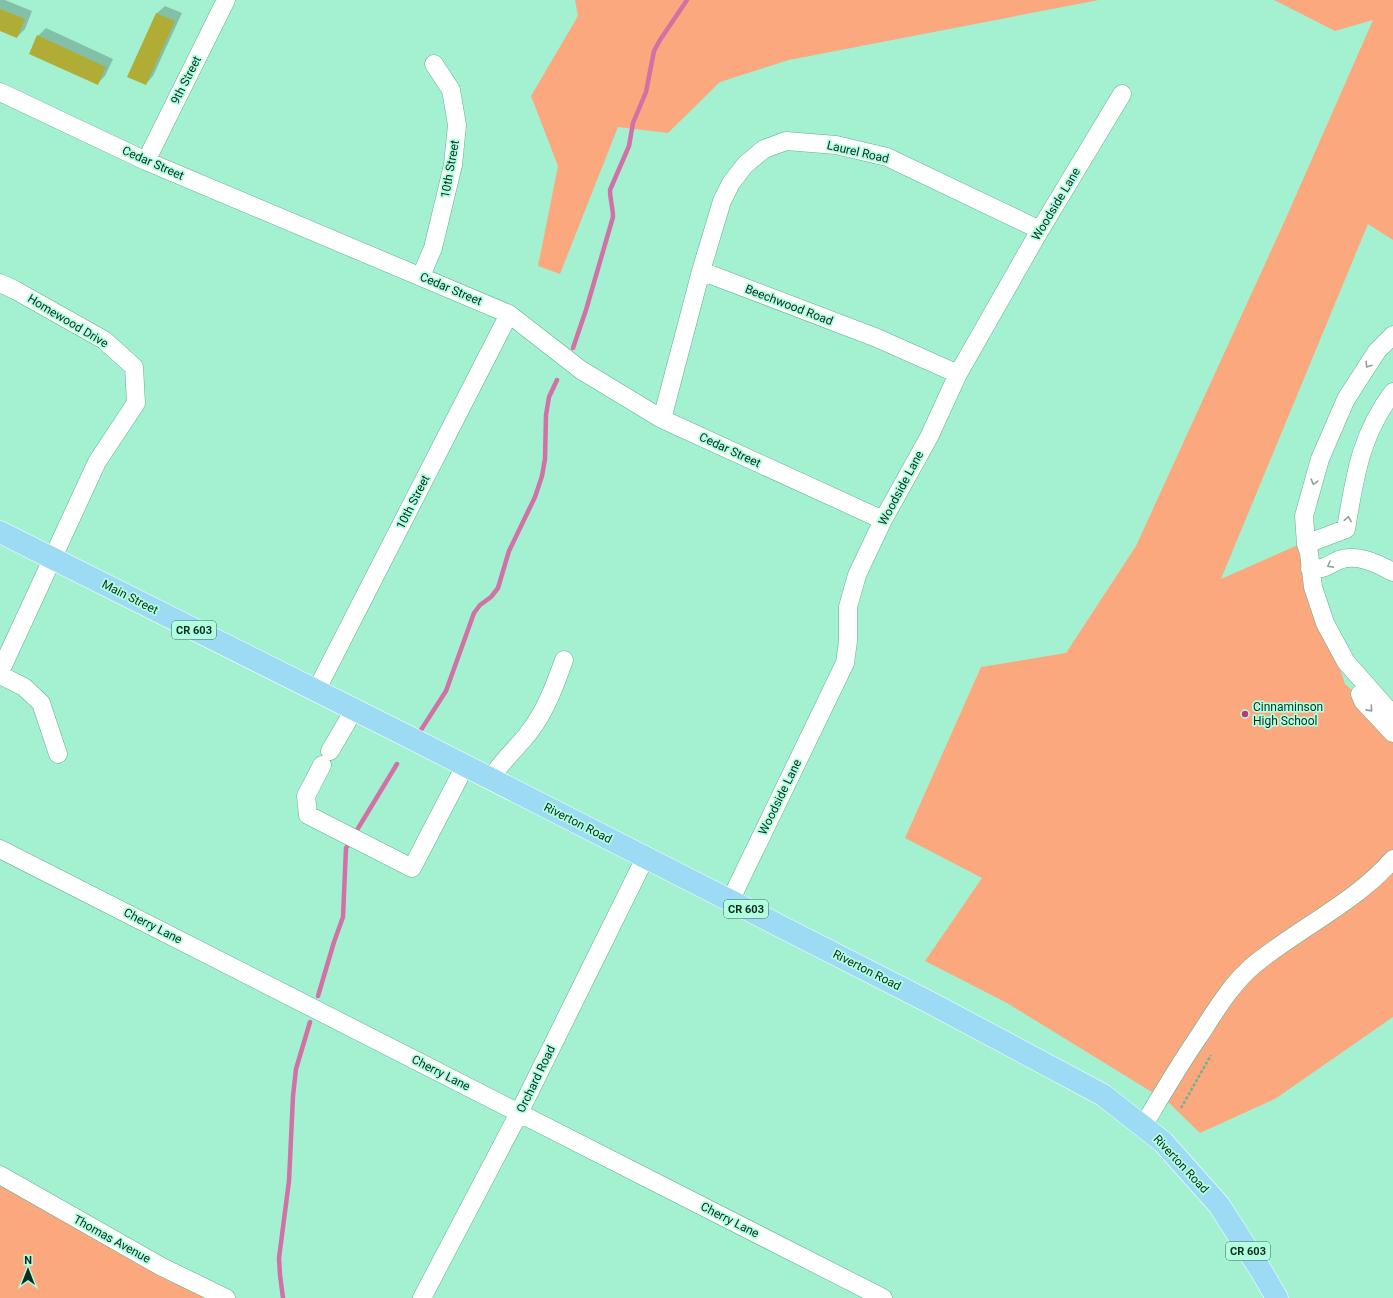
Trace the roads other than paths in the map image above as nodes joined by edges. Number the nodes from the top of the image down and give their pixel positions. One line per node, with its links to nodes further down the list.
1 (226, 0): 5 (street, 9th Street)
2 (434, 64): 8 (street, 10th Street)
3 (0, 92): 5 (street, Cedar Street)
4 (1122, 94): 6 (street, Woodside Lane)
5 (146, 161): 8 (street, Cedar Street)
6 (1040, 230): 7 (street, Laurel Road); 12 (street, Woodside Lane)
7 (701, 271): 12 (street, Beechwood Road); 14 (street, Laurel Road)
8 (421, 276): 10 (street, Cedar Street)
9 (0, 283): 18 (street, Homewood Drive)
10 (509, 314): 14 (street, Cedar Street); 24 (street, 10th Street)
11 (1393, 335): 17 (street, one-way to 17)
12 (958, 374): 15 (street, Woodside Lane)
13 (1393, 392): 17 (street, one-way to 13)
14 (662, 419): 15 (street, Cedar Street)
15 (883, 520): 35 (street, Woodside Lane)
16 (0, 532): 18 (main road, Main Street / CR 603)
17 (1306, 544): 19 (street)
18 (53, 559): 23 (street, Homewood Drive); 24 (main road, Main Street / CR 603)
19 (1310, 569): 20 (street, one-way to 19); 22 (street)
20 (1393, 572)
21 (564, 660): 31 (street)
22 (1346, 662): 26 (street); 28 (street, one-way to 28)
23 (0, 673): 29 (street)
24 (316, 691): 25 (main road, Main Street / CR 603)
25 (354, 710): 27 (main road, Main Street / CR 603); 30 (street)
26 (1393, 715)
27 (388, 727): 30 (main road, Riverton Road / CR 603)
28 (1393, 733)
29 (58, 754)
30 (465, 766): 31 (main road, Riverton Road / CR 603)
31 (491, 779): 33 (main road, Riverton Road / CR 603)
32 (0, 849): 36 (street, Cherry Lane)
33 (645, 858): 35 (main road, Riverton Road / CR 603); 36 (street, Orchard Road)
34 (1393, 859): 37 (street)
35 (730, 901): 37 (main road, Riverton Road / CR 603)
36 (519, 1113): 40 (street, Orchard Road); 41 (street, Cherry Lane)
37 (1142, 1126): 42 (main road, Riverton Road / CR 603)
38 (0, 1175): 39 (street, Thomas Avenue)
39 (226, 1298)
40 (422, 1298)
41 (882, 1298)
42 (1277, 1298)

